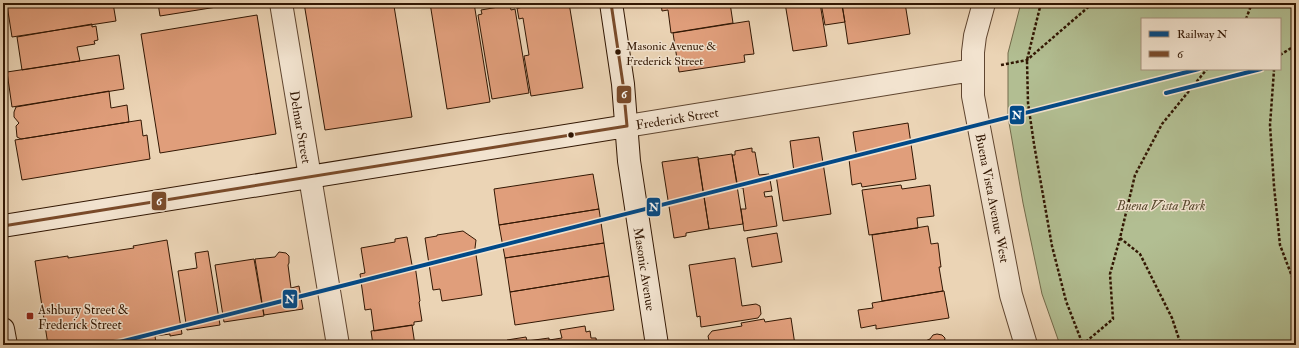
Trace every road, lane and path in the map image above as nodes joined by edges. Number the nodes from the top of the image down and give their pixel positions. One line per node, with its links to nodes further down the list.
1 (281, 3): 16 (street, Delmar Street)
2 (611, 3): 15 (street, Masonic Avenue)
3 (984, 3): 12 (street, Buena Vista Avenue West)
4 (1042, 3): 10 (path)
5 (1093, 3): 10 (path)
6 (1252, 3): 7 (path)
7 (1246, 18)
8 (1296, 45): 9 (path)
9 (1281, 54)
10 (1027, 60): 11 (path); 25 (path)
11 (1001, 65)
12 (972, 70): 15 (street, Frederick Street); 24 (street, Buena Vista Avenue West)
13 (1206, 70): 18 (path)
14 (1273, 70): 19 (path)
15 (627, 126): 16 (street, Frederick Street); 23 (street, Masonic Avenue)
16 (310, 177): 17 (street, Frederick Street); 22 (street, Delmar Street)
17 (3, 226)
18 (1120, 238): 25 (path); 26 (path)
19 (1296, 287)
20 (3, 329): 21 (street)
21 (6, 345)
22 (338, 345)
23 (657, 345)
24 (1026, 345)
25 (1082, 345)
26 (1181, 345)

